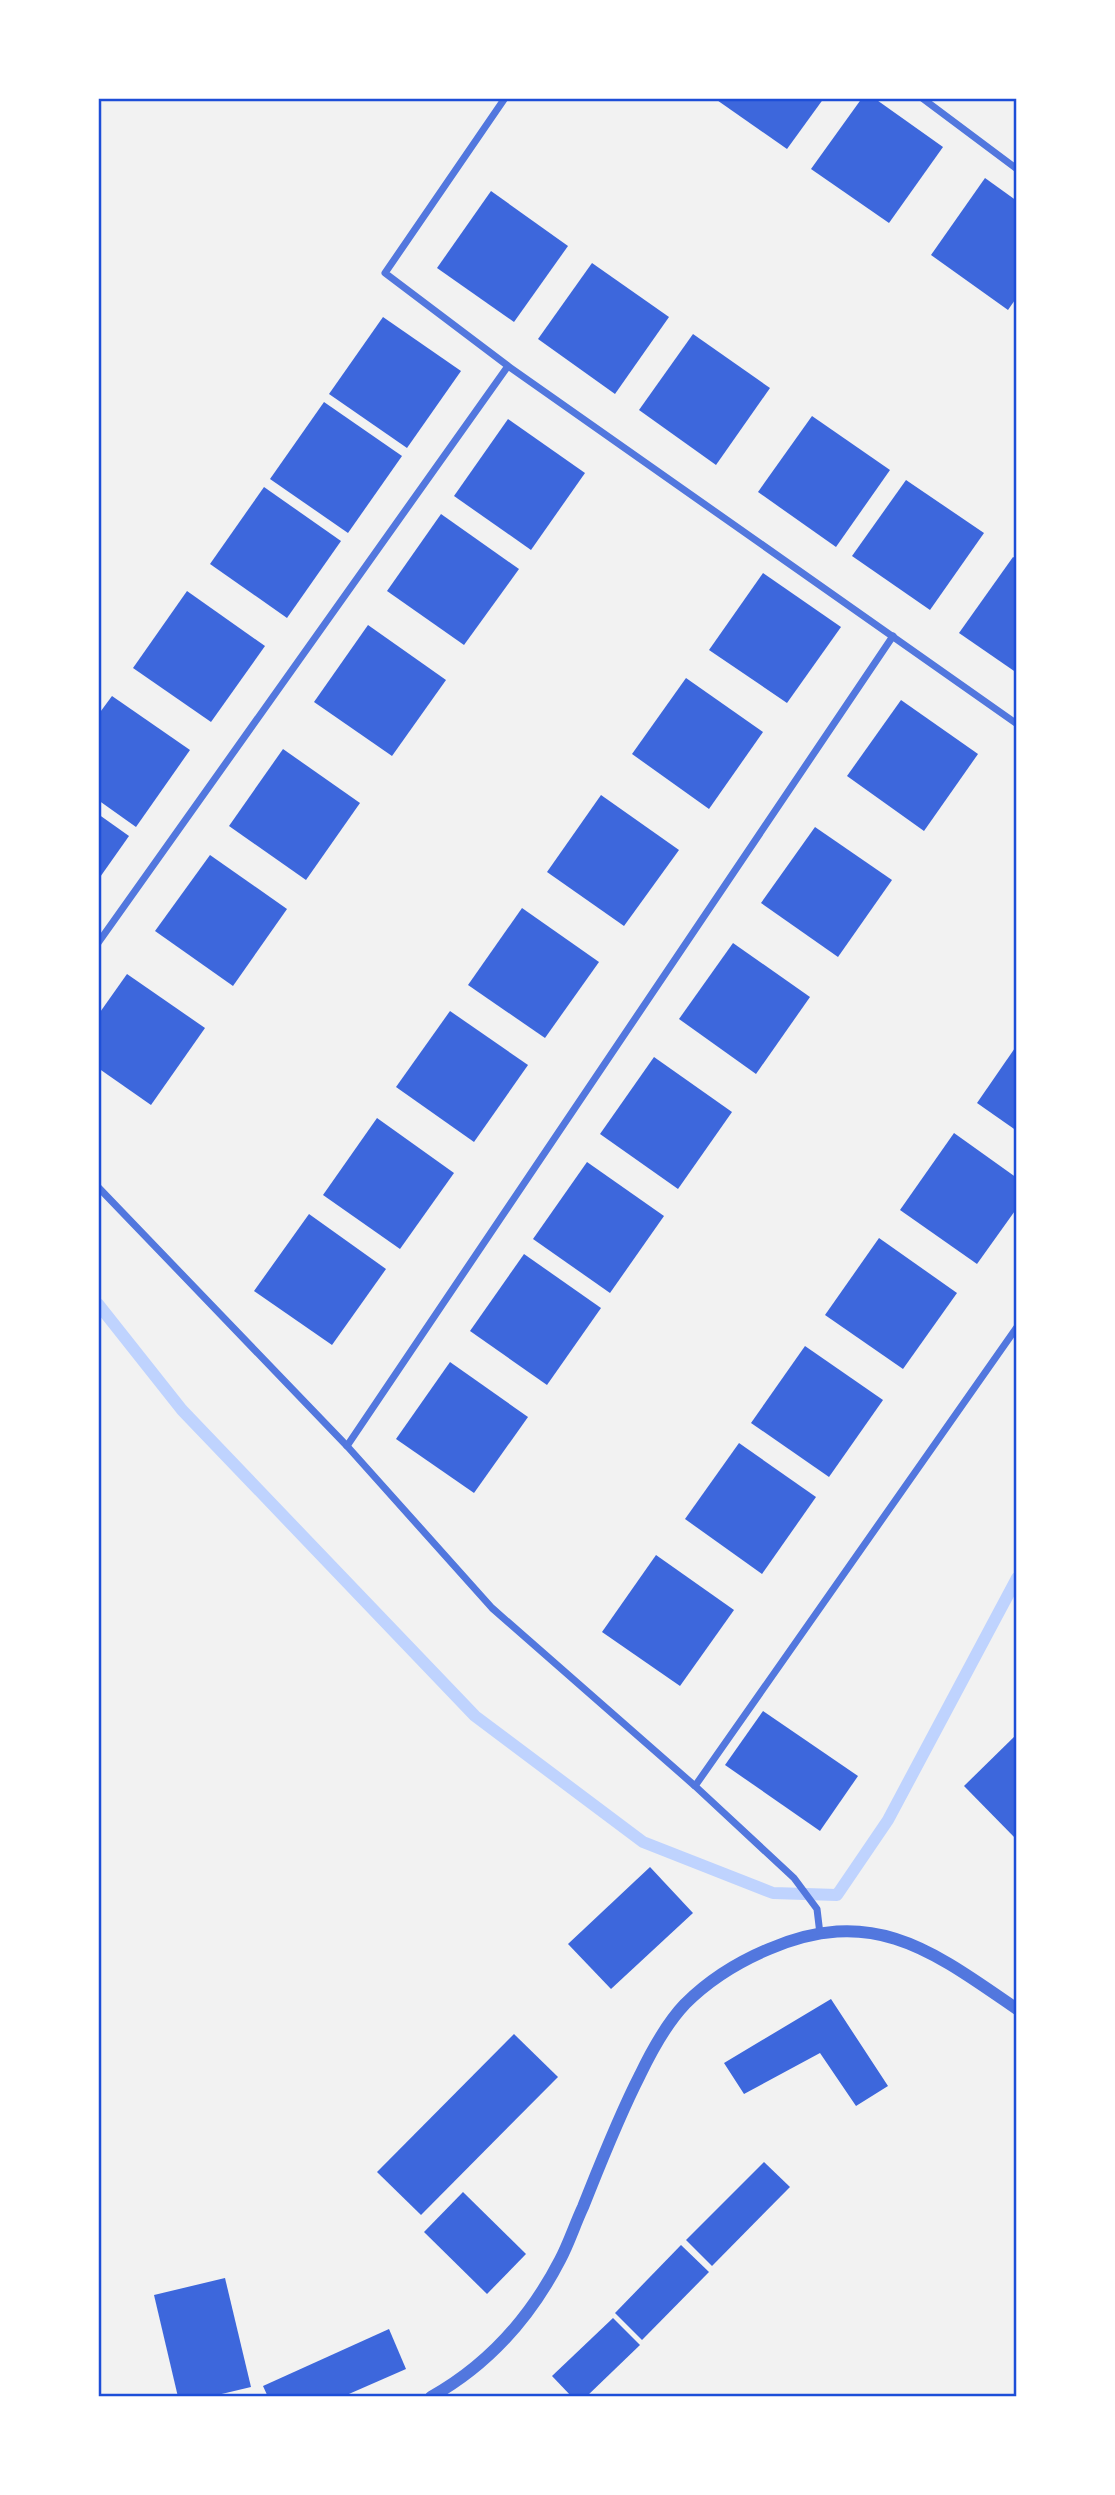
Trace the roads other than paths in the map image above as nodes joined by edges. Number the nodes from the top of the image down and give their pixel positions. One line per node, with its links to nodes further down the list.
1 (505, 98): 4 (street)
2 (922, 98): 3 (street)
3 (1017, 169)
4 (508, 366): 5 (street); 7 (street)
5 (893, 636): 6 (street); 10 (street)
6 (1017, 724)
7 (98, 943)
8 (98, 1186): 10 (street)
9 (1017, 1327): 11 (street)
10 (347, 1446): 11 (street)
11 (695, 1786): 12 (street)
12 (820, 1934): 13 (street); 14 (street)
13 (1017, 2009)
14 (430, 2397)

